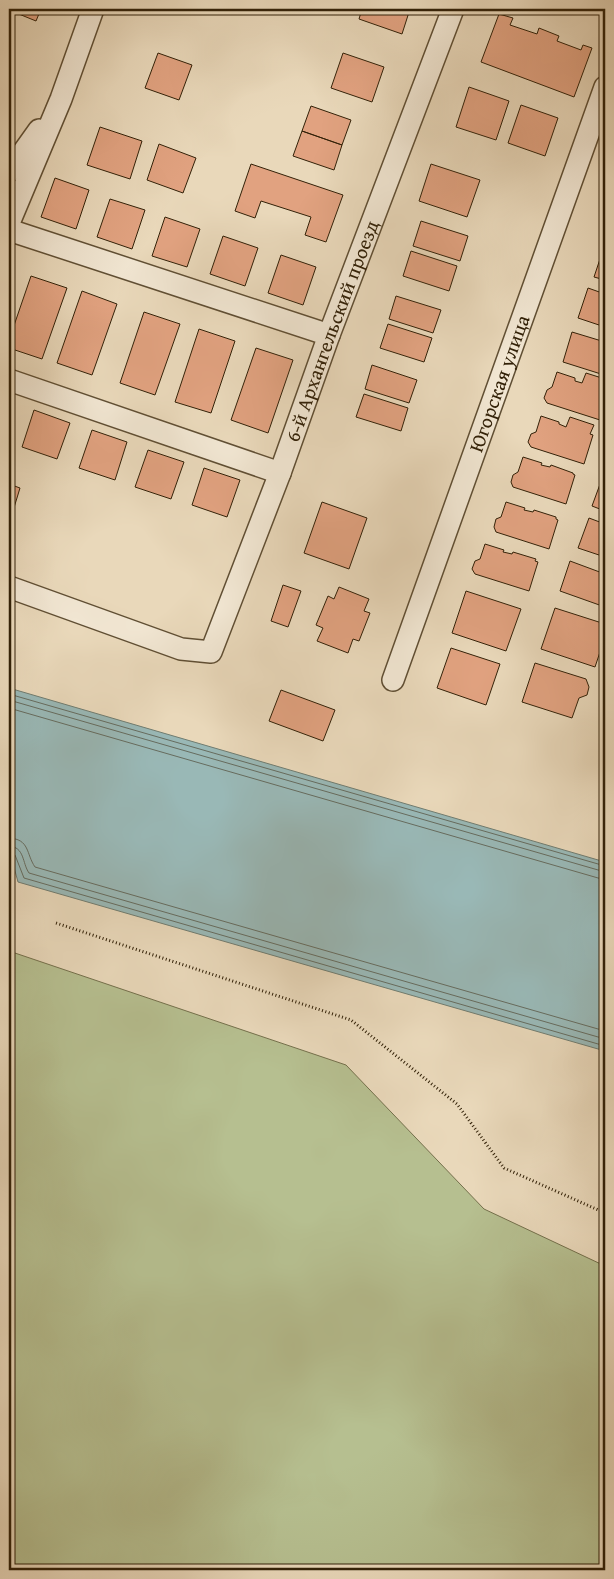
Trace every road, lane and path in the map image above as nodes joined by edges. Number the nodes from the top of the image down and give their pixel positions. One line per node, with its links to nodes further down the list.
1 (93, 9): 4 (street)
2 (453, 9): 8 (street, 6-й Архангельский проезд)
3 (605, 87): 12 (street, Югорская улица)
4 (61, 99): 5 (street); 6 (street)
5 (9, 172)
6 (9, 223)
7 (9, 230): 8 (street)
8 (329, 335): 10 (street, 6-й Архангельский проезд)
9 (9, 380): 10 (street)
10 (280, 473): 11 (street, 6-й Архангельский проезд)
11 (9, 587)
12 (393, 680)
13 (56, 923): 14 (path)
14 (605, 1213)

